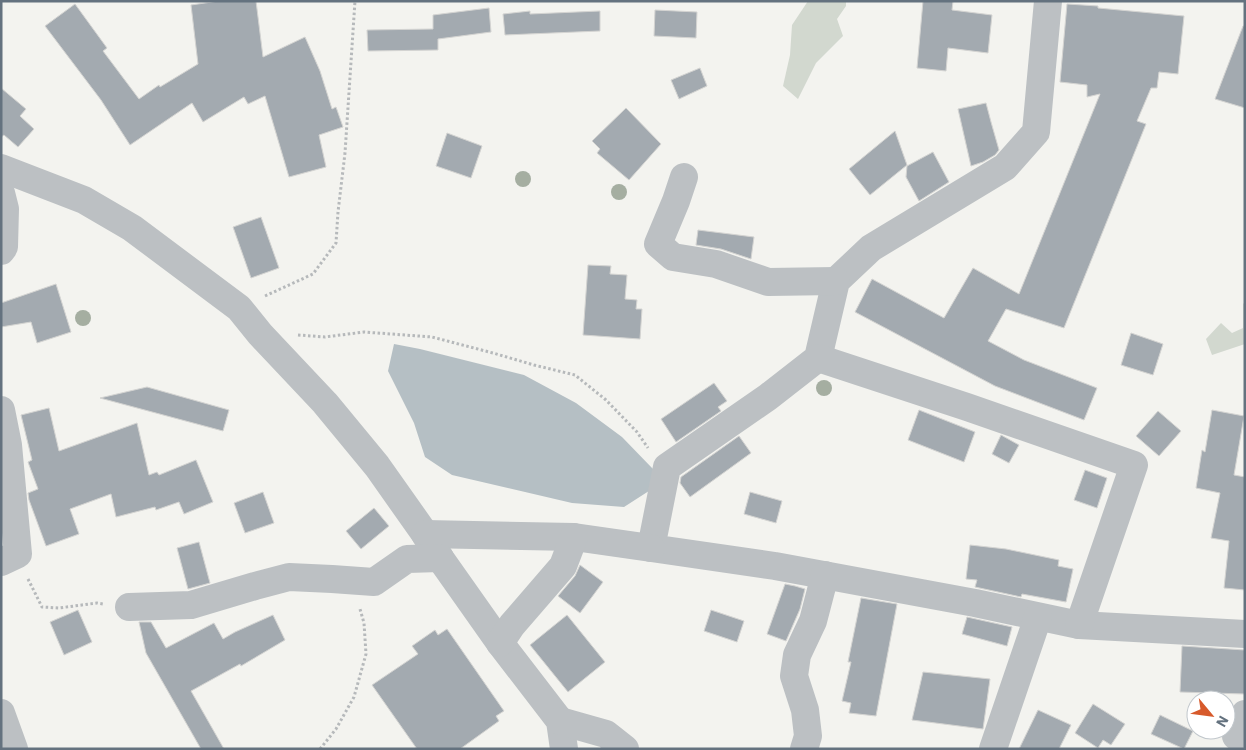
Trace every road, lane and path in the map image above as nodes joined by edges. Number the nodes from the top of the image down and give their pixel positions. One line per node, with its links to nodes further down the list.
1 (355, 1): 8 (path)
2 (1048, 1): 7 (street)
3 (1, 168): 8 (street)
4 (684, 177): 7 (street)
5 (1, 193): 6 (street)
6 (1, 251)
7 (836, 281): 10 (street)
8 (239, 308): 9 (street)
9 (260, 334): 12 (path); 13 (street)
10 (818, 358): 12 (street); 22 (street)
11 (1, 410): 16 (street)
12 (667, 467): 15 (street)
13 (425, 534): 14 (street); 17 (street)
14 (574, 537): 15 (street); 24 (street)
15 (651, 548): 18 (street)
16 (10, 558): 20 (path)
17 (440, 558): 19 (street); 24 (street)
18 (825, 575): 21 (street); 31 (street)
19 (374, 582): 20 (street); 28 (path)
20 (129, 607)
21 (1038, 617): 22 (street); 32 (street)
22 (1079, 625): 23 (street)
23 (1245, 634)
24 (500, 643): 26 (street)
25 (1, 712): 27 (street)
26 (560, 721): 29 (street); 30 (street)
27 (14, 749)
28 (320, 749)
29 (564, 749)
30 (625, 749)
31 (804, 749)
32 (993, 749)

